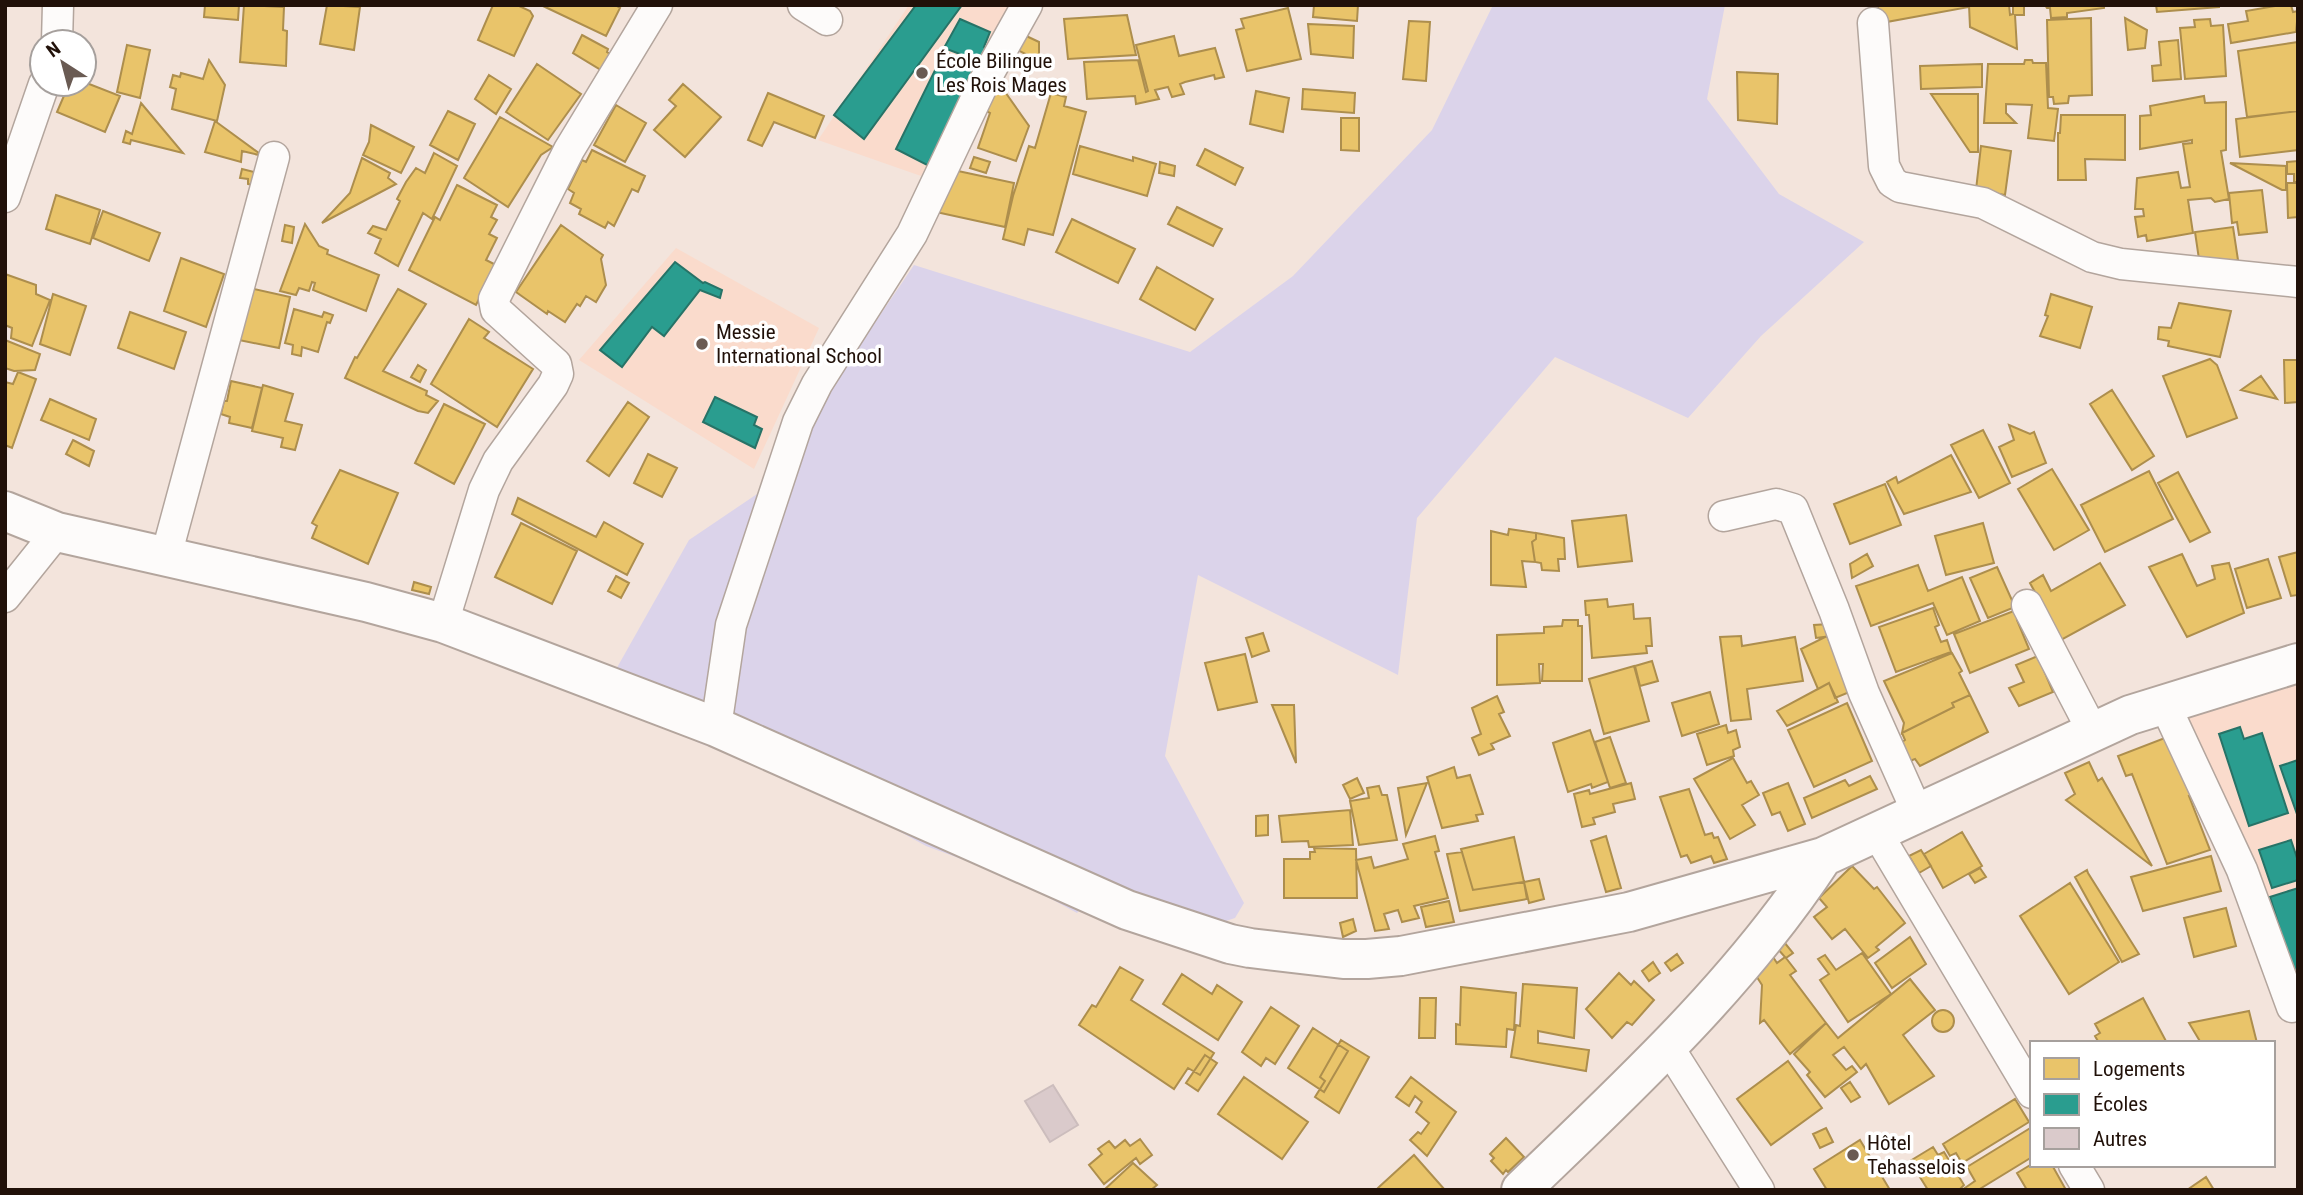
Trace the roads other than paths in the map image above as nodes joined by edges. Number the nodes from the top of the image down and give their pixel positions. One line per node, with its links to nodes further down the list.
1 (58, 5): 5 (street)
2 (657, 5): 16 (street)
3 (1027, 5): 19 (street)
4 (1873, 23): 9 (street)
5 (57, 28)
6 (39, 98): 8 (street)
7 (274, 158): 13 (street)
8 (5, 197)
9 (2298, 282)
10 (5, 512): 12 (main road)
11 (1724, 516): 21 (street)
12 (58, 532): 13 (main road); 14 (street)
13 (166, 556): 16 (main road)
14 (5, 597)
15 (2027, 605): 20 (street)
16 (443, 623): 19 (main road)
17 (2298, 663): 18 (main road)
18 (2165, 705): 20 (main road); 24 (street)
19 (716, 727): 23 (main road)
20 (2093, 732): 21 (main road)
21 (1918, 814): 22 (main road)
22 (1877, 833): 23 (main road); 26 (street)
23 (1823, 857): 25 (main road)
24 (2292, 1007)
25 (1669, 1048): 28 (main road); 29 (street)
26 (2030, 1090)
27 (2075, 1167): 30 (street)
28 (1521, 1190)
29 (1759, 1190)
30 (2089, 1190)

